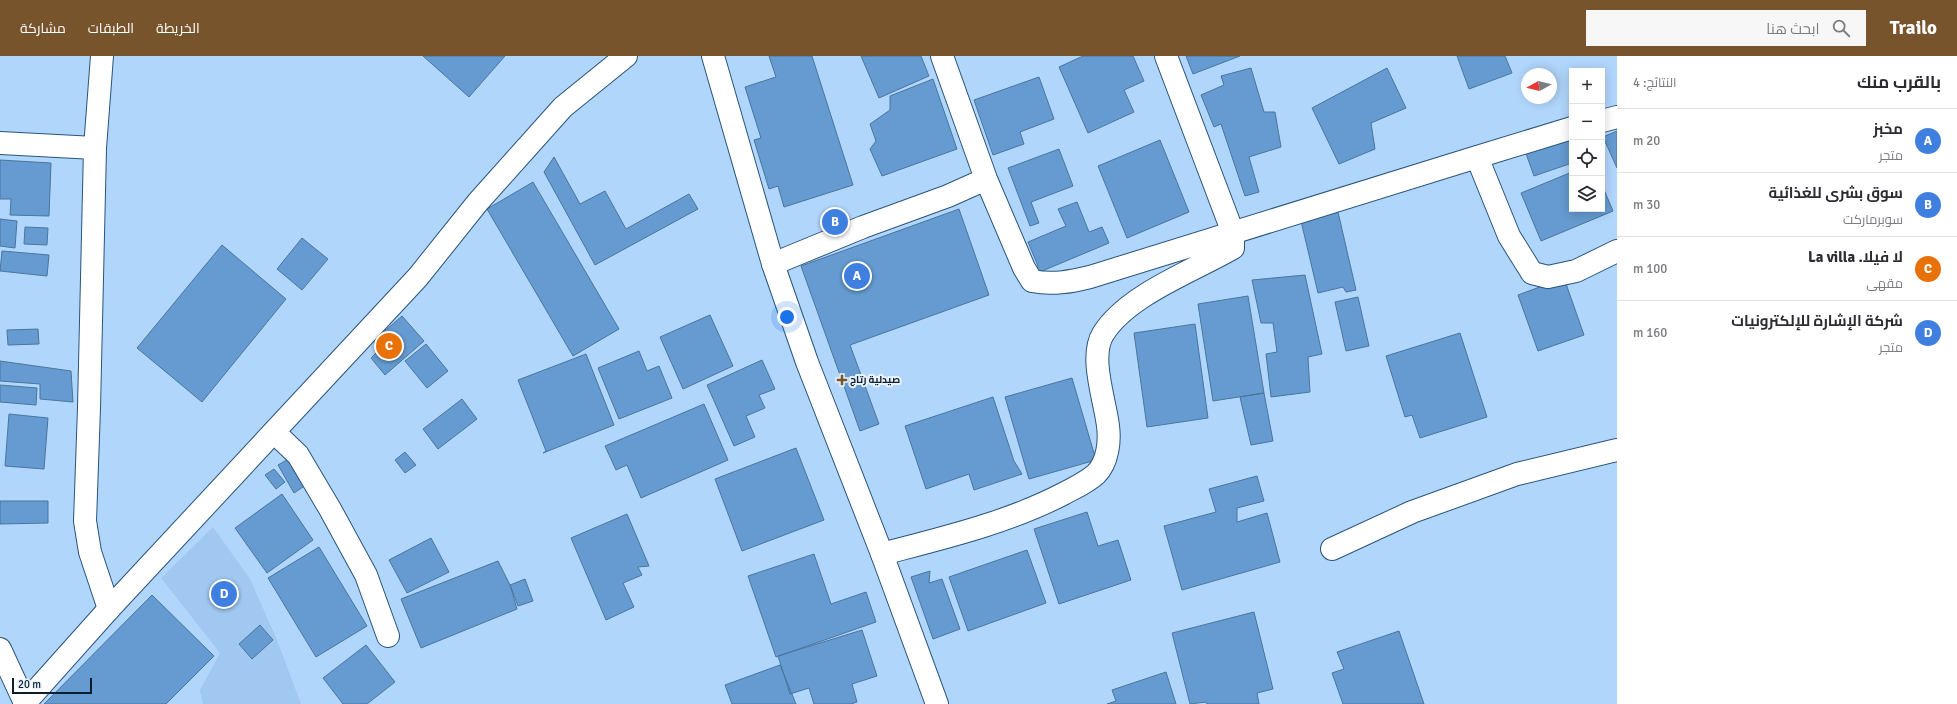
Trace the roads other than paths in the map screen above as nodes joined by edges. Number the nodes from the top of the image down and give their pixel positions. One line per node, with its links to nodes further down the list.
1 (102, 56): 10 (street)
2 (626, 56): 16 (street)
3 (713, 56): 15 (street)
4 (942, 56): 12 (street)
5 (1166, 56): 13 (street)
6 (1617, 117): 7 (street)
7 (1605, 120)
8 (1569, 129): 11 (street)
9 (0, 142): 10 (street)
10 (95, 148): 20 (street)
11 (1476, 157): 13 (street); 14 (street)
12 (986, 179): 13 (street); 15 (street)
13 (1234, 233): 19 (street)
14 (1617, 251)
15 (773, 264): 19 (street)
16 (274, 432): 20 (street); 21 (street)
17 (1617, 450): 18 (street)
18 (1332, 549)
19 (882, 554): 24 (street)
20 (109, 610): 23 (street)
21 (388, 636)
22 (0, 648): 23 (street)
23 (24, 703)
24 (937, 704)

